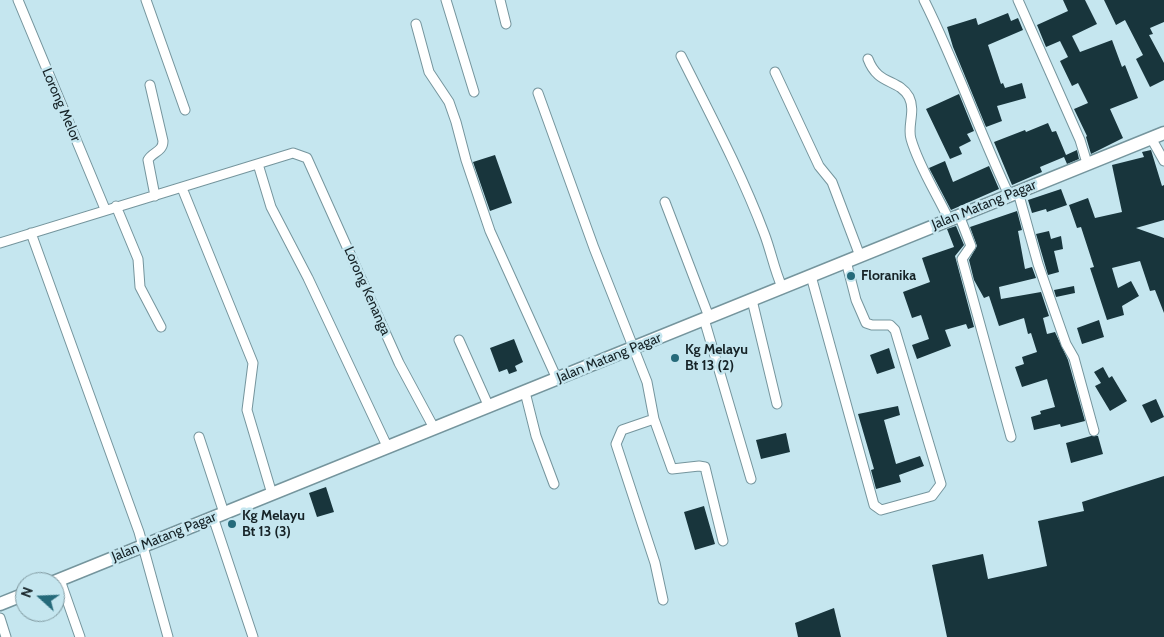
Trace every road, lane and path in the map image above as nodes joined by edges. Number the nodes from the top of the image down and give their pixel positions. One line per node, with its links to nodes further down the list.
1 (18, 0): 26 (street, Lorong Melor)
2 (146, 0): 15 (street)
3 (446, 0): 13 (street)
4 (500, 0): 8 (street)
5 (924, 0): 22 (street)
6 (1018, 0): 20 (street)
7 (416, 24): 39 (street)
8 (506, 24)
9 (681, 56): 33 (street)
10 (868, 59): 27 (street)
11 (775, 72): 30 (street)
12 (150, 85): 23 (street)
13 (474, 92)
14 (538, 93): 38 (street)
15 (185, 110)
16 (1164, 133): 17 (main road, Jalan Matang Pagar)
17 (1151, 138): 18 (street); 20 (main road, Jalan Matang Pagar)
18 (1164, 161)
19 (258, 164): 21 (street); 44 (street, Lorong Kenanga); 48 (street)
20 (1087, 164): 22 (main road, Jalan Matang Pagar)
21 (182, 188): 23 (street); 51 (street)
22 (1013, 193): 27 (main road, Jalan Matang Pagar); 45 (street)
23 (155, 196): 25 (street)
24 (665, 202): 35 (street)
25 (116, 206): 26 (street); 36 (street)
26 (105, 209): 28 (street)
27 (954, 218): 30 (main road, Jalan Matang Pagar); 47 (street)
28 (31, 234): 29 (street); 54 (street)
29 (0, 243)
30 (860, 256): 31 (main road, Jalan Matang Pagar)
31 (846, 261): 32 (main road, Jalan Matang Pagar); 32 (street)
32 (811, 276): 33 (main road, Jalan Matang Pagar)
33 (782, 287): 34 (main road, Jalan Matang Pagar)
34 (752, 300): 35 (main road, Jalan Matang Pagar); 41 (street)
35 (706, 318): 38 (main road, Jalan Matang Pagar); 49 (street)
36 (161, 327)
37 (459, 340): 42 (street)
38 (635, 348): 39 (main road, Jalan Matang Pagar); 43 (street)
39 (556, 379): 40 (main road, Jalan Matang Pagar)
40 (525, 392): 42 (main road, Jalan Matang Pagar); 50 (street)
41 (777, 404)
42 (489, 407): 44 (main road, Jalan Matang Pagar)
43 (654, 419): 53 (street); 58 (street)
44 (434, 428): 48 (main road, Jalan Matang Pagar)
45 (1094, 431)
46 (199, 437): 52 (street)
47 (1011, 437)
48 (387, 446): 51 (main road, Jalan Matang Pagar)
49 (751, 479)
50 (554, 484)
51 (272, 494): 52 (main road, Jalan Matang Pagar)
52 (219, 515): 54 (main road, Jalan Matang Pagar); 64 (street)
53 (723, 541)
54 (141, 546): 55 (main road, Jalan Matang Pagar); 63 (street)
55 (65, 578)
56 (15, 598): 59 (main road)
57 (65, 600): 62 (street)
58 (663, 600)
59 (0, 604)
60 (0, 618): 61 (street)
61 (6, 637)
62 (80, 637)
63 (168, 637)
64 (253, 637)

